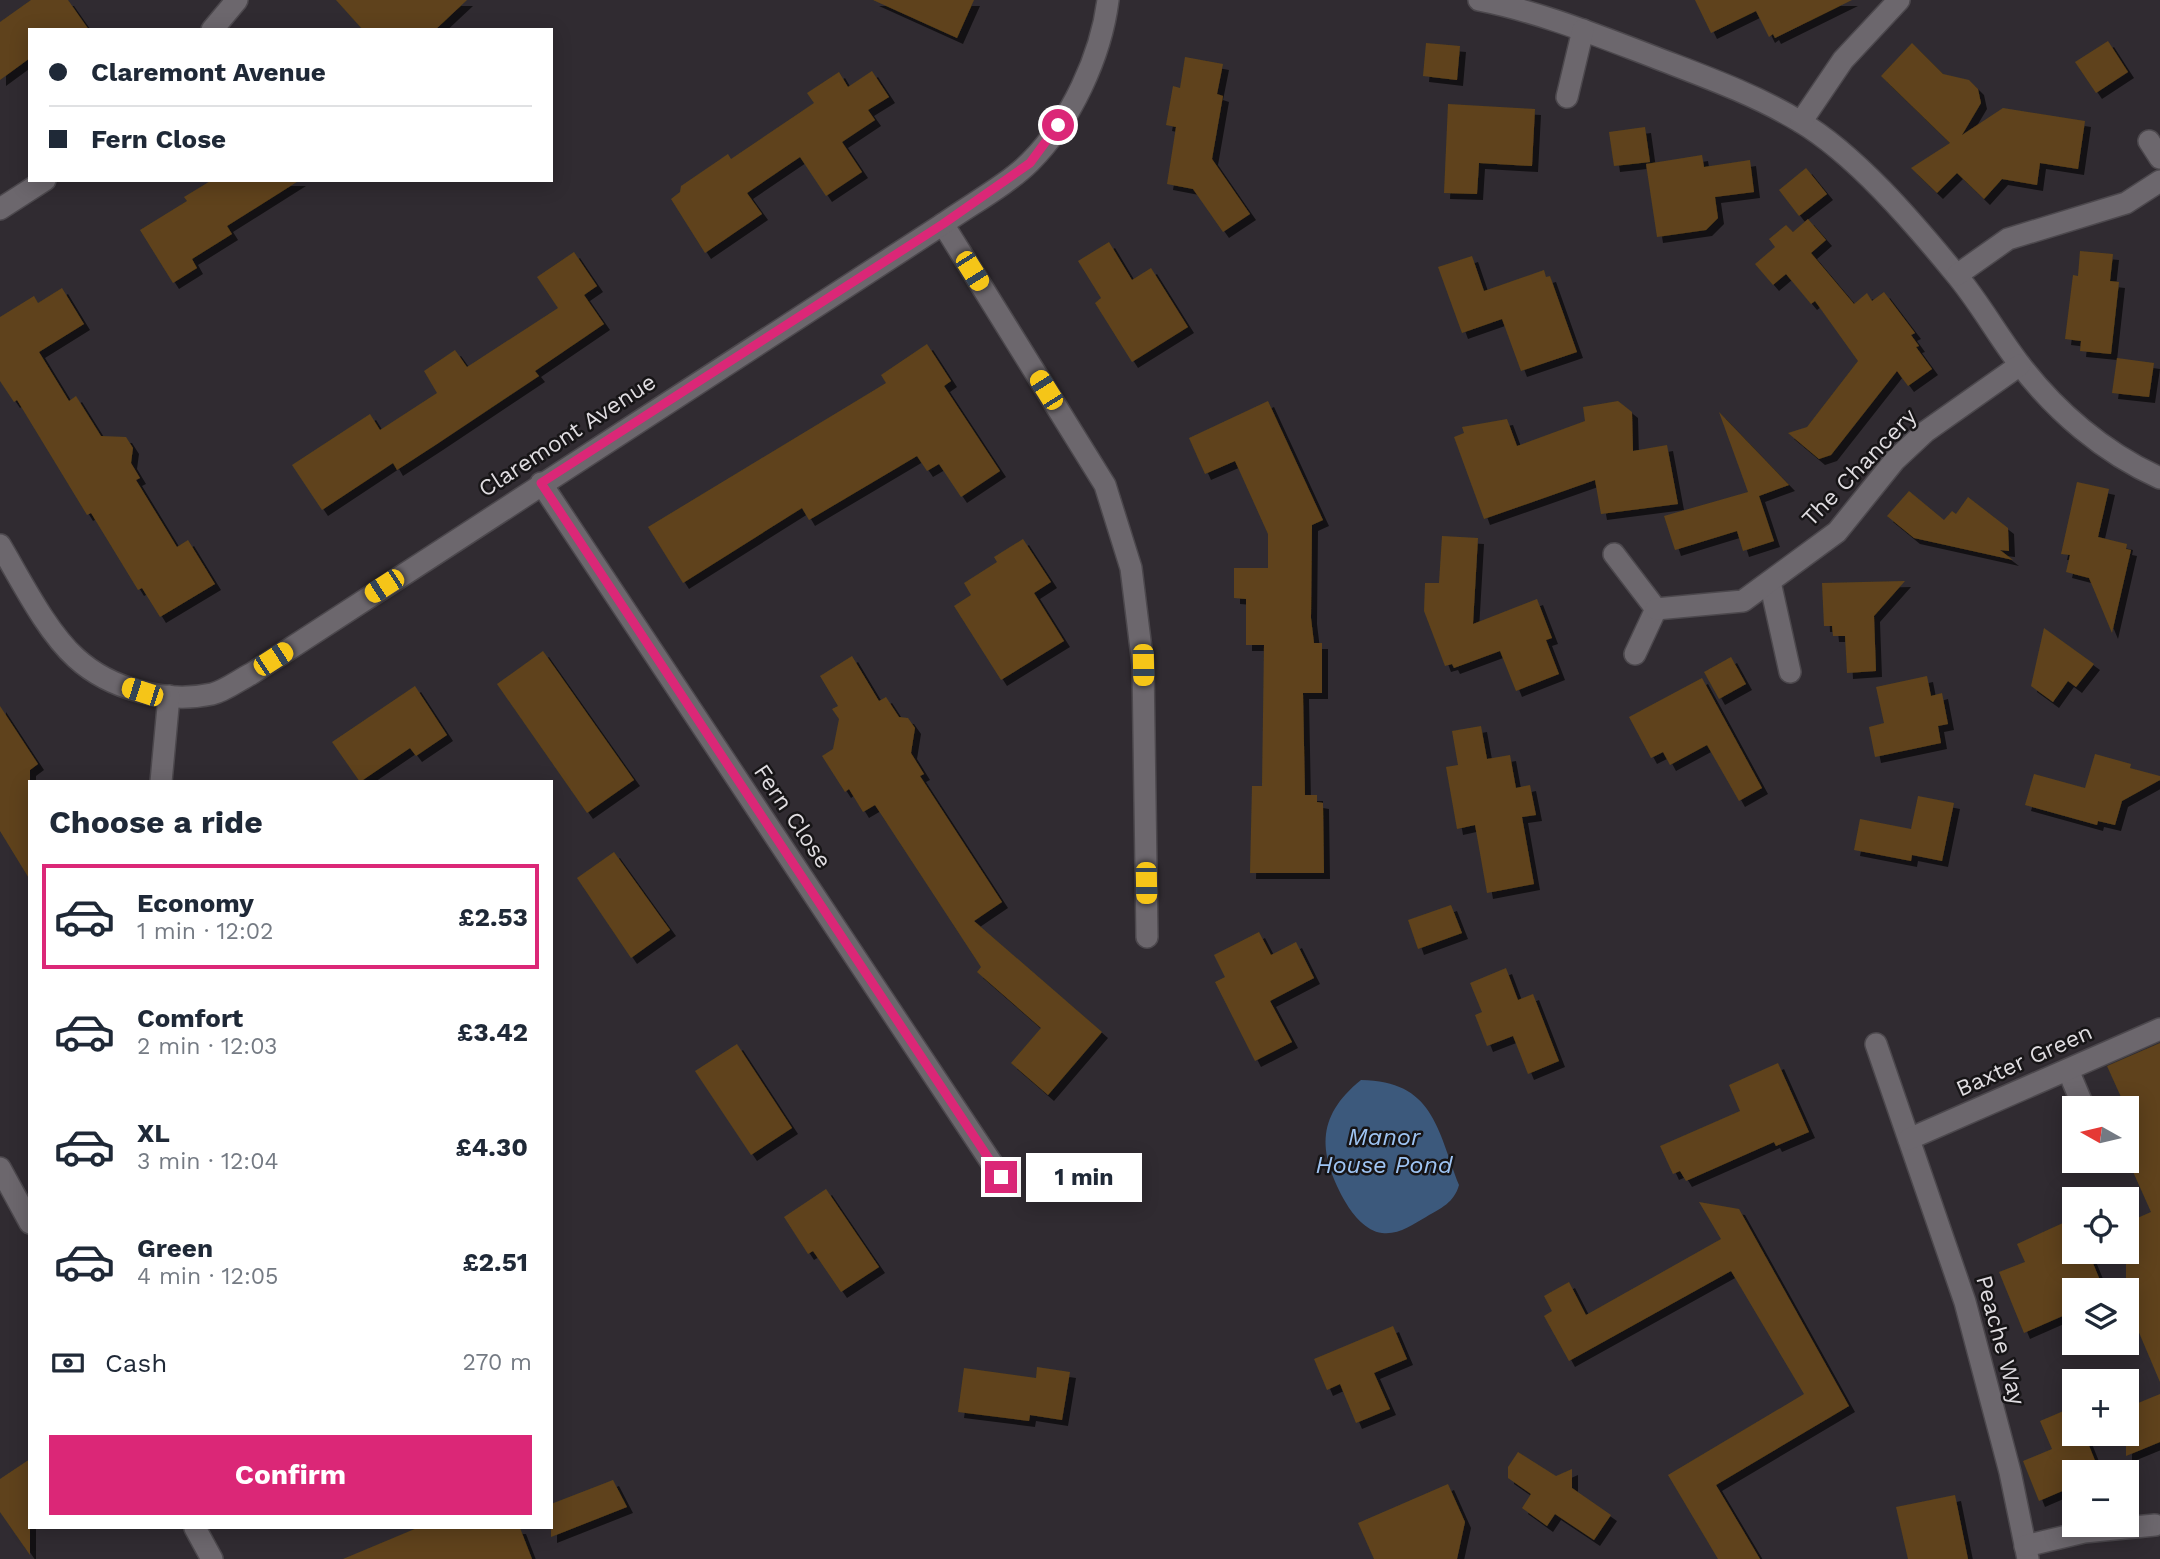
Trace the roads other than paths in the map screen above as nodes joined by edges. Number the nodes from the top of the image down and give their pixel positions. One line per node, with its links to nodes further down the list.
1 (237, 0): 5 (street)
2 (1108, 0): 12 (street, Claremont Avenue)
3 (1479, 0): 6 (street)
4 (1899, 0): 8 (street)
5 (214, 28)
6 (1584, 30): 7 (street); 8 (street)
7 (1567, 97)
8 (1801, 122): 13 (street)
9 (2160, 181): 13 (street)
10 (42, 182): 11 (street)
11 (0, 209)
12 (943, 224): 16 (street, Claremont Avenue); 25 (street)
13 (1957, 275): 14 (street)
14 (2020, 365): 15 (street); 19 (street, The Chancery)
15 (2160, 478)
16 (541, 483): 23 (street, Claremont Avenue); 32 (street, Fern Close)
17 (0, 545): 23 (street, Claremont Avenue)
18 (1614, 554): 20 (street)
19 (1770, 582): 20 (street, The Chancery); 22 (street)
20 (1656, 609): 21 (street)
21 (1635, 654)
22 (1790, 672)
23 (169, 696): 24 (street)
24 (161, 780)
25 (1147, 937)
26 (2160, 1029): 28 (street, Baxter Green)
27 (1876, 1044): 30 (street, Peache Way)
28 (2068, 1070): 29 (street); 30 (street, Baxter Green)
29 (2079, 1096)
30 (1909, 1139): 36 (street, Peache Way)
31 (0, 1168): 33 (street)
32 (1001, 1177)
33 (28, 1219)
34 (2155, 1525): 36 (street)
35 (196, 1529): 37 (street)
36 (2026, 1552)
37 (212, 1559)

